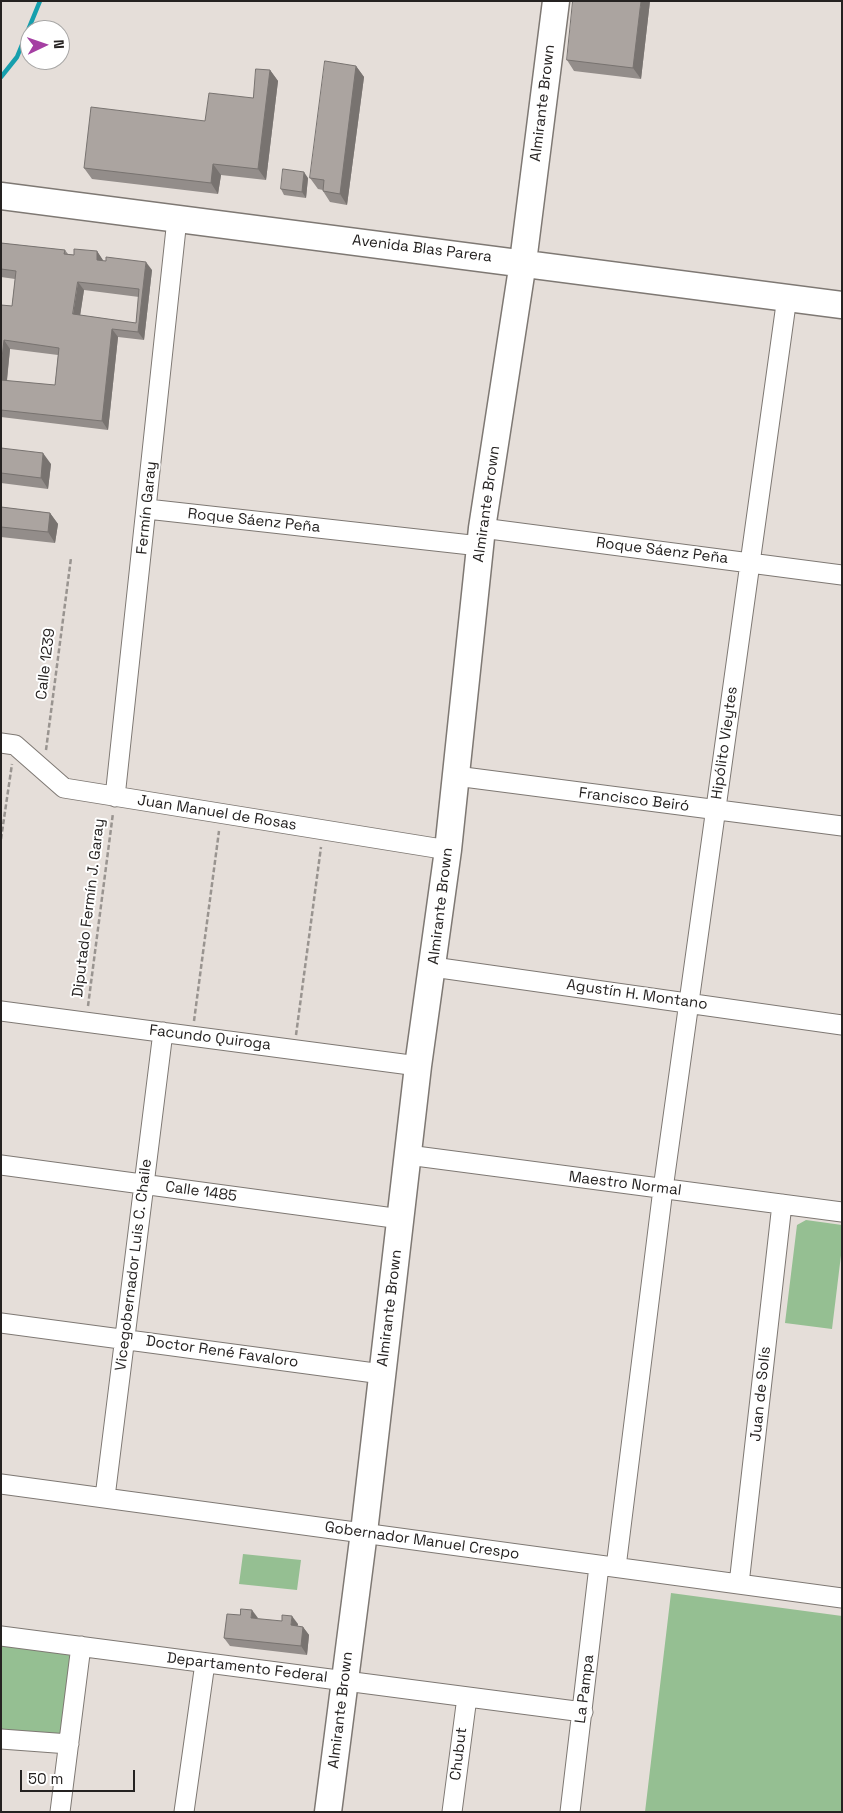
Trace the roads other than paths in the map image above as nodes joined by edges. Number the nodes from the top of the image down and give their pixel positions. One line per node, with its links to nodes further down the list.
1 (556, 1): 4 (main road, Almirante Brown)
2 (1, 196): 3 (main road, Avenida Blas Parera)
3 (177, 219): 4 (main road, Avenida Blas Parera); 7 (street, Fermín Garay)
4 (523, 262): 5 (main road, Avenida Blas Parera); 8 (main road, Almirante Brown)
5 (788, 297): 6 (main road, Avenida Blas Parera); 9 (street, Hipólito Vieytes)
6 (842, 304)
7 (147, 509): 8 (street, Roque Sáenz Peña); 13 (street, Fermín Garay)
8 (481, 537): 9 (street, Roque Sáenz Peña); 12 (main road, Almirante Brown)
9 (750, 562): 10 (street, Roque Sáenz Peña); 14 (street, Hipólito Vieytes)
10 (842, 575)
11 (8, 744): 13 (street, Juan Manuel de Rosas)
12 (456, 776): 14 (street, Francisco Beiró); 16 (main road, Almirante Brown)
13 (115, 797): 16 (street, Juan Manuel de Rosas)
14 (716, 810): 15 (street, Francisco Beiró); 18 (street, Hipólito Vieytes)
15 (842, 826)
16 (448, 850): 17 (main road, Almirante Brown)
17 (433, 966): 18 (street, Agustín H. Montano); 22 (main road, Almirante Brown)
18 (689, 1002): 20 (street, Agustín H. Montano); 26 (street, Hipólito Vieytes)
19 (1, 1011): 21 (street, Facundo Quiroga)
20 (842, 1024)
21 (163, 1032): 22 (street, Facundo Quiroga); 25 (street, Vicegobernador Luis C. Chaile)
22 (418, 1066): 23 (main road, Almirante Brown)
23 (408, 1155): 26 (street, Maestro Normal); 29 (main road, Almirante Brown)
24 (1, 1165): 25 (street, Calle 1485)
25 (144, 1184): 29 (street, Calle 1485); 31 (street, Vicegobernador Luis C. Chaile)
26 (663, 1189): 27 (street, Maestro Normal); 36 (street, La Pampa)
27 (782, 1204): 28 (street, Maestro Normal); 37 (street, Juan de Solís)
28 (842, 1212)
29 (400, 1219): 32 (main road, Almirante Brown)
30 (1, 1323): 31 (street, Doctor René Favaloro)
31 (125, 1339): 32 (street, Doctor René Favaloro); 34 (street, Vicegobernador Luis C. Chaile)
32 (382, 1374): 35 (main road, Almirante Brown)
33 (1, 1484): 34 (street, Gobernador Manuel Crespo)
34 (105, 1497): 35 (street, Gobernador Manuel Crespo)
35 (364, 1532): 36 (street, Gobernador Manuel Crespo); 42 (main road, Almirante Brown)
36 (608, 1567): 37 (street, Gobernador Manuel Crespo); 44 (street, La Pampa)
37 (739, 1584): 38 (street, Gobernador Manuel Crespo)
38 (842, 1598)
39 (1, 1636): 40 (street, Departamento Federal)
40 (81, 1646): 41 (street, Departamento Federal); 46 (street)
41 (205, 1663): 42 (street, Departamento Federal); 48 (street)
42 (345, 1681): 43 (street, Departamento Federal); 49 (main road, Almirante Brown)
43 (466, 1697): 44 (street, Departamento Federal); 50 (street, Chubut)
44 (583, 1712): 51 (street, La Pampa)
45 (1, 1739): 46 (street)
46 (69, 1744): 47 (street)
47 (60, 1812)
48 (184, 1812)
49 (328, 1812)
50 (452, 1812)
51 (570, 1812)

